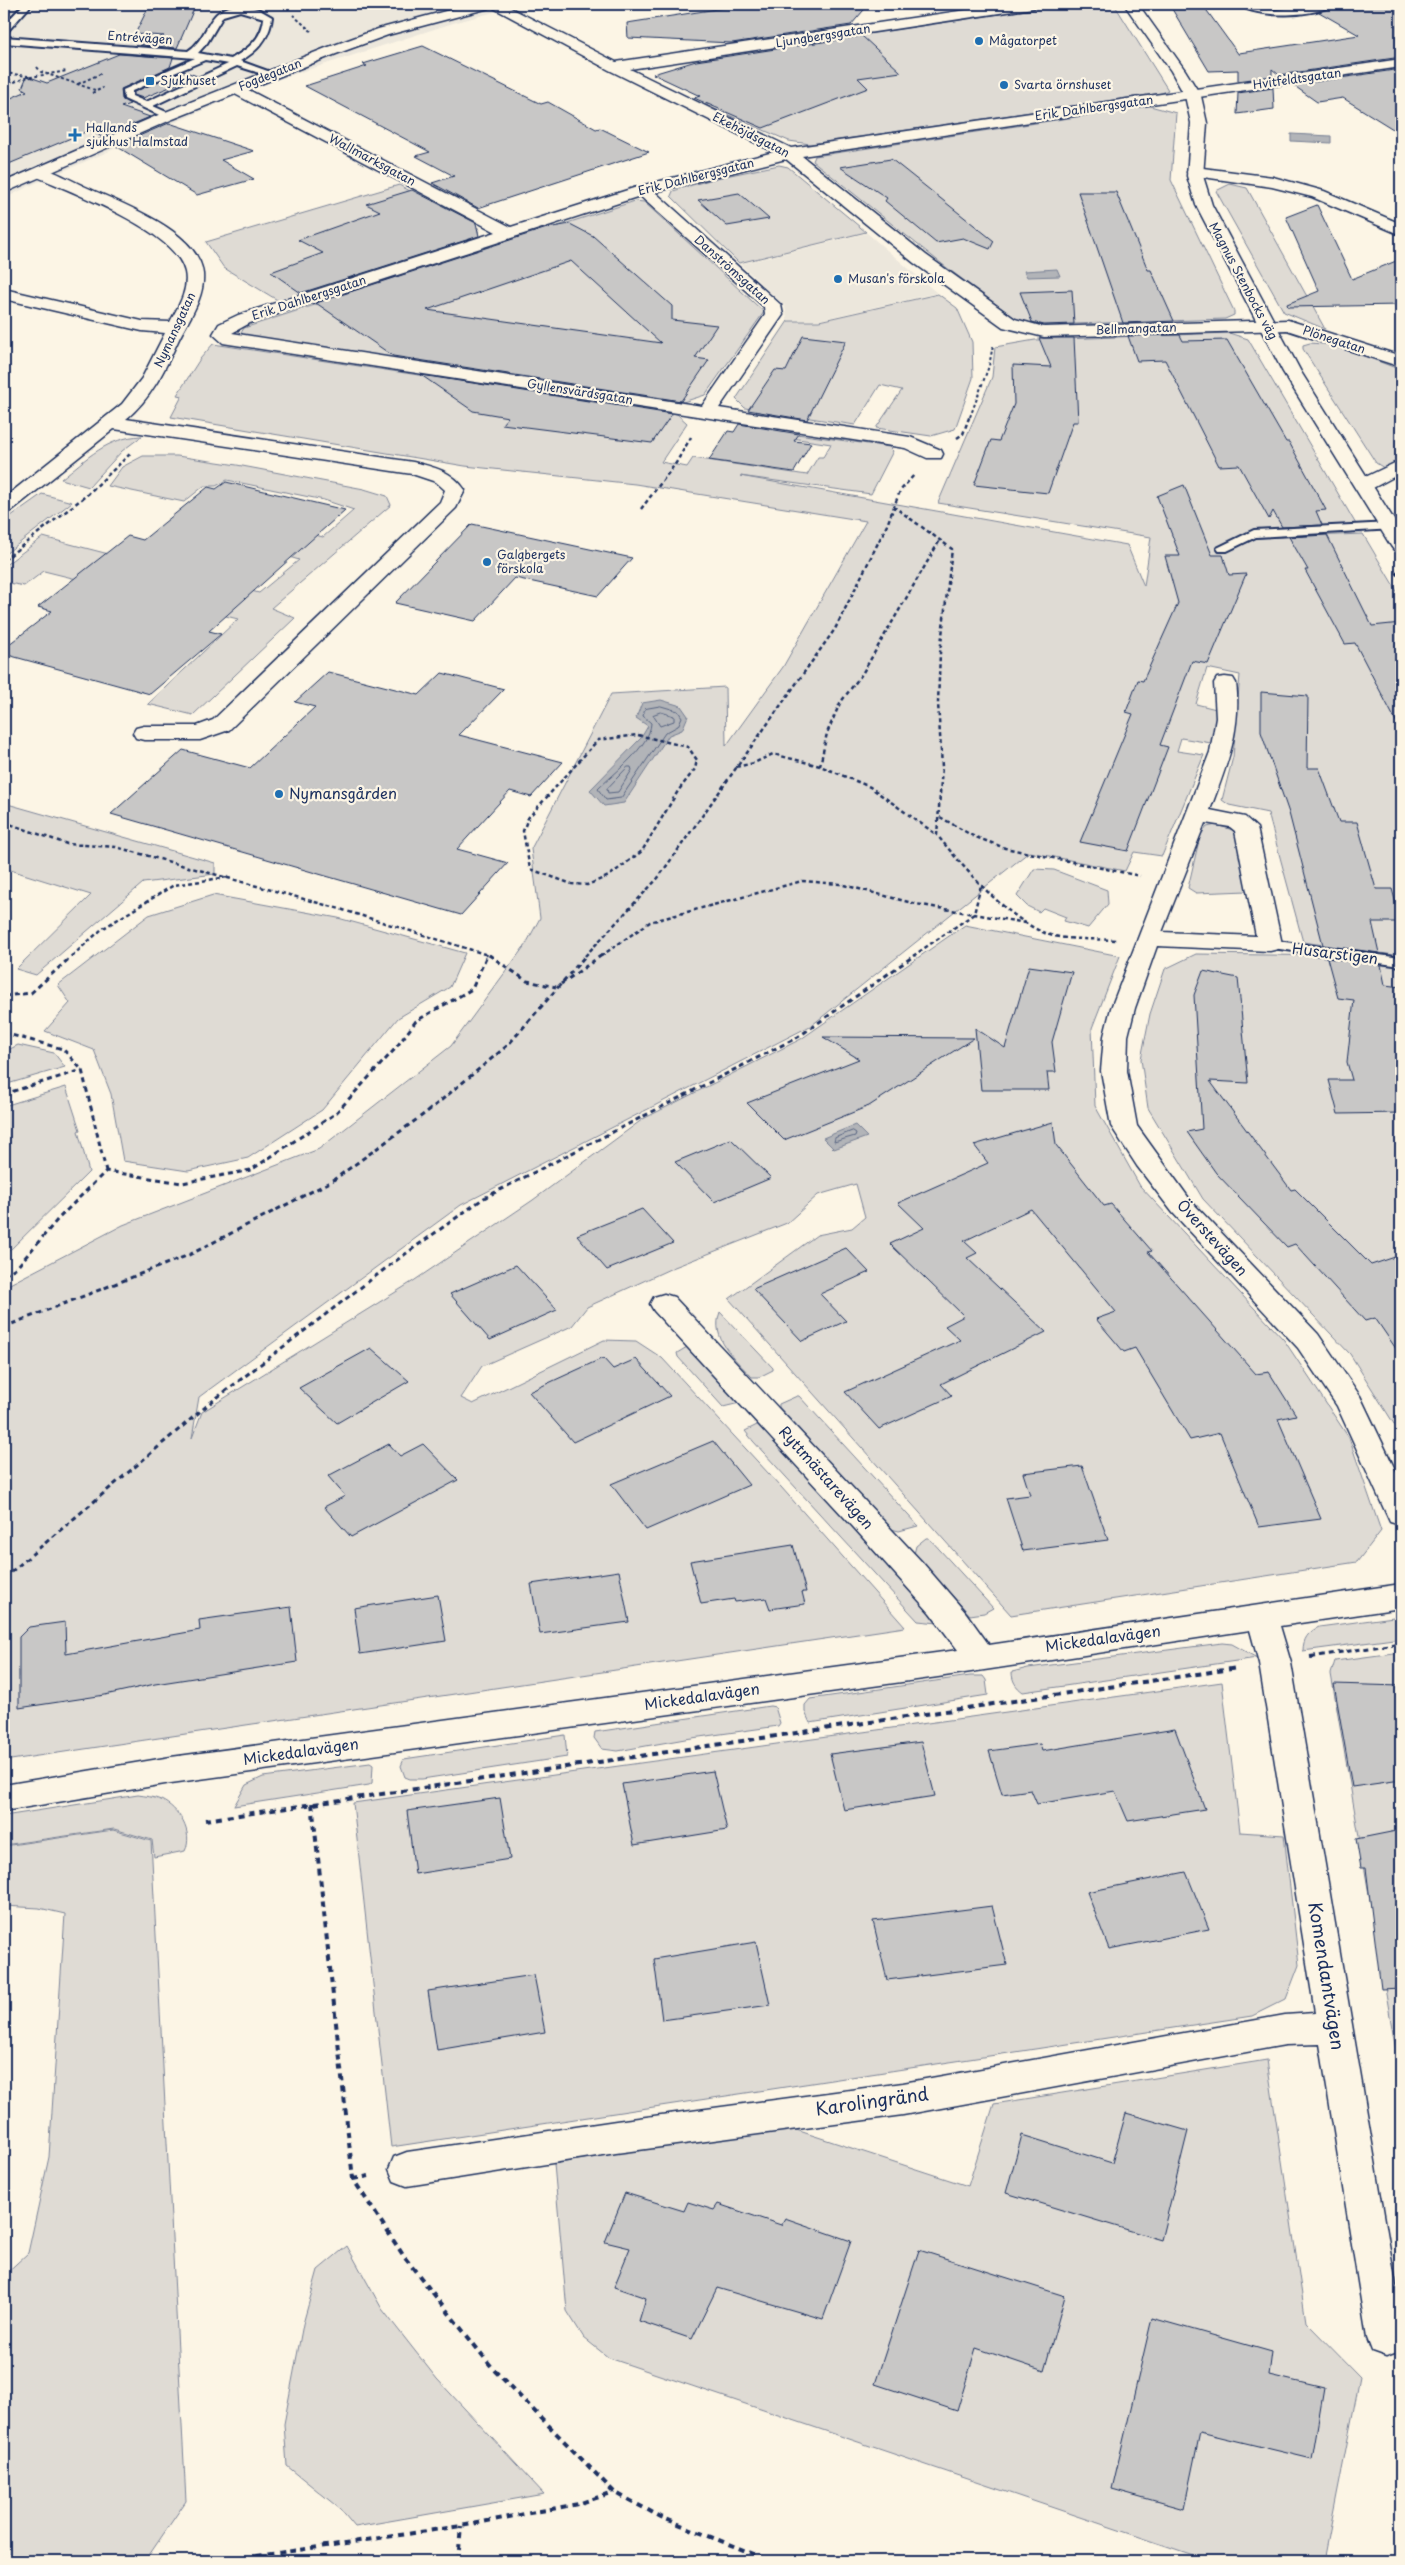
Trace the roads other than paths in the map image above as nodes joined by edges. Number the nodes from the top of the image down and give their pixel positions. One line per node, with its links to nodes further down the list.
1 (28, 4): 8 (lane)
2 (488, 4): 17 (street, Fogdegatan)
3 (493, 4): 16 (street, Ekehöjdsgatan)
4 (1033, 4): 16 (street, Ljungbergsgatan)
5 (1131, 4): 19 (street, Magnus Stenbocks väg)
6 (1243, 4): 7 (lane)
7 (1330, 4)
8 (4, 30)
9 (4, 40): 10 (lane, Entrévägen)
10 (26, 42): 11 (lane); 12 (lane, Entrévägen)
11 (4, 50)
12 (190, 54): 13 (lane, Entrévägen); 14 (lane)
13 (206, 56): 14 (lane, Entrévägen); 20 (lane)
14 (234, 63): 17 (lane, Entrévägen); 20 (lane)
15 (1401, 63): 19 (street, Hvitfeldtsgatan)
16 (614, 68): 22 (street, Ekehöjdsgatan)
17 (272, 74): 18 (street, Fogdegatan)
18 (236, 89): 21 (street, Fogdegatan); 28 (street, Wallmarksgatan)
19 (1192, 94): 22 (street, Erik Dahlbergsgatan); 24 (street, Magnus Stenbocks väg)
20 (144, 106): 21 (lane)
21 (168, 116): 23 (street, Fogdegatan)
22 (789, 153): 26 (street, Erik Dahlbergsgatan); 30 (street, Ekehöjdsgatan)
23 (40, 172): 25 (street, Fogdegatan); 32 (street, Nymansgatan)
24 (1195, 172): 27 (street); 31 (street, Magnus Stenbocks väg)
25 (4, 188)
26 (643, 190): 28 (street, Erik Dahlbergsgatan); 35 (street, Danströmsgatan)
27 (1401, 230)
28 (508, 232): 33 (street, Erik Dahlbergsgatan)
29 (4, 294): 32 (street)
30 (1009, 323): 31 (street, Bellmangatan)
31 (1265, 324): 34 (street, Plönegatan); 39 (street, Magnus Stenbocks väg)
32 (176, 328): 36 (street, Nymansgatan)
33 (223, 336): 35 (street, Gyllensvärdsgatan)
34 (1401, 362)
35 (708, 411): 37 (street, Gyllensvärdsgatan)
36 (112, 423): 40 (street, Nymansgatan); 45 (street)
37 (934, 454)
38 (1401, 466): 39 (street)
39 (1364, 485): 41 (street, Magnus Stenbocks väg)
40 (4, 507)
41 (1390, 527): 42 (street, Magnus Stenbocks väg); 43 (lane)
42 (1401, 546)
43 (1223, 548)
44 (1225, 683): 46 (street, Överstevägen)
45 (144, 733)
46 (1196, 814): 47 (street, Överstevägen); 48 (street)
47 (1148, 938): 48 (street); 51 (street, Överstevägen)
48 (1270, 944): 49 (lane, Husarstigen)
49 (1401, 962)
50 (664, 1304): 54 (street, Ryttmästarevägen)
51 (1401, 1514)
52 (1401, 1596): 53 (street, Mickedalavägen)
53 (1262, 1616): 54 (street, Mickedalavägen); 56 (street, Komendantvägen)
54 (981, 1658): 55 (street, Mickedalavägen)
55 (4, 1798)
56 (1335, 2028): 57 (street, Karolingränd); 58 (street, Komendantvägen)
57 (407, 2169)
58 (1386, 2338)

